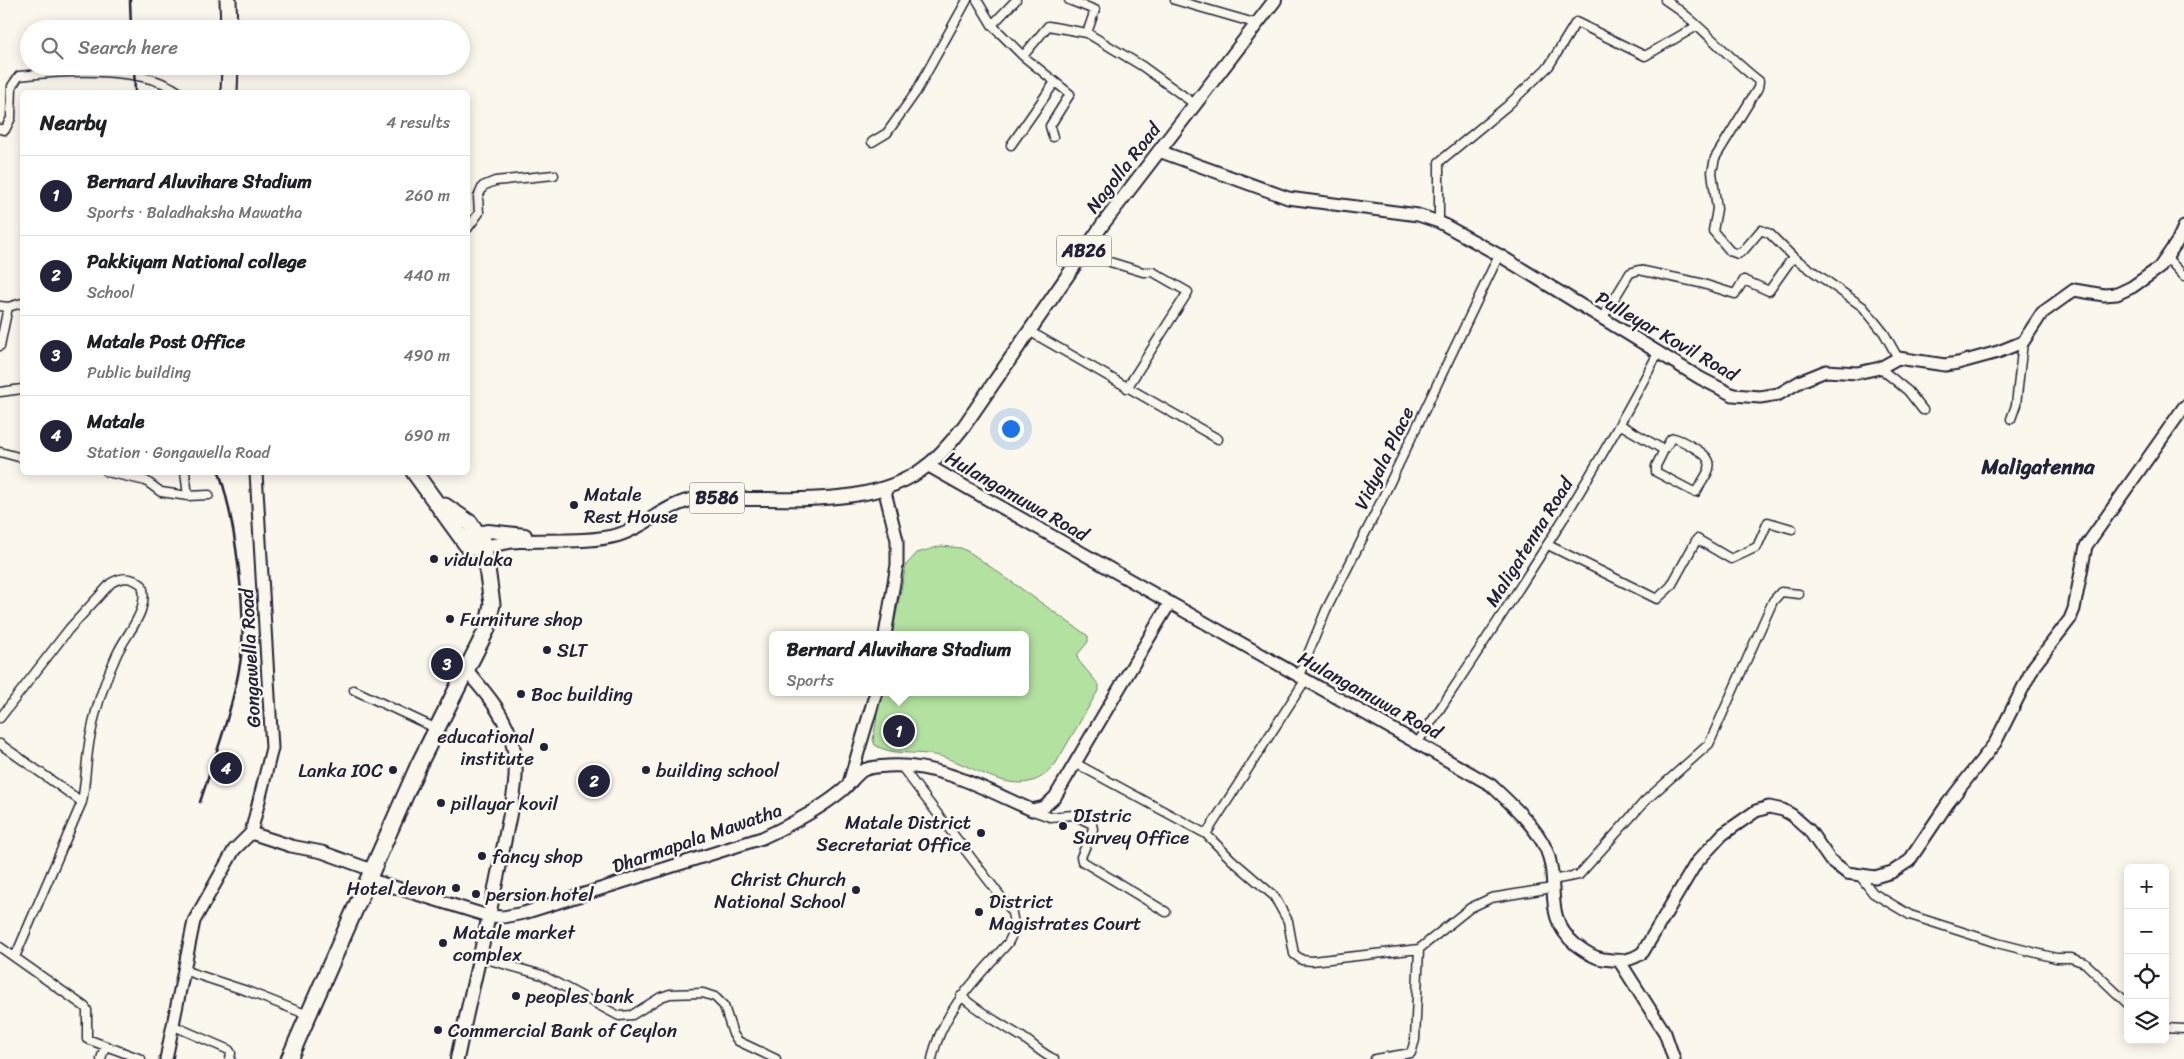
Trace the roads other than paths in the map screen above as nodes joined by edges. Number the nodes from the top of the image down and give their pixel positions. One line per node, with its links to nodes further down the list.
1 (228, 0): 9 (highway)
2 (968, 0): 24 (street)
3 (977, 0): 11 (street)
4 (1016, 0): 11 (street)
5 (1069, 0): 13 (street)
6 (1175, 0): 10 (street)
7 (1275, 0): 10 (main road, Nagolla Road / AB26)
8 (1665, 0): 12 (street)
9 (229, 20)
10 (1258, 24): 21 (main road, Nagolla Road / AB26)
11 (992, 25): 14 (street)
12 (1697, 26): 28 (street); 33 (street)
13 (1087, 33): 14 (street); 21 (street)
14 (1023, 56): 18 (street)
15 (34, 75): 22 (street)
16 (121, 75): 19 (street)
17 (230, 75): 20 (highway)
18 (1055, 82): 23 (street); 25 (street)
19 (175, 90)
20 (229, 90)
21 (1196, 105): 26 (main road, Nagolla Road / AB26)
22 (0, 129)
23 (1054, 137)
24 (872, 142)
25 (1010, 145)
26 (1159, 151): 28 (street, Pulleyar Kovil Road); 31 (main road, Nagolla Road / AB26)
27 (554, 175): 29 (street)
28 (1439, 222): 32 (street, Pulleyar Kovil Road)
29 (470, 225)
30 (2184, 227): 34 (street)
31 (1086, 248): 39 (main road, Nagolla Road / AB26); 45 (street)
32 (1498, 255): 38 (street, Pulleyar Kovil Road); 71 (street, Vidyala Place)
33 (1793, 257): 38 (street); 43 (street)
34 (2167, 258): 35 (street); 40 (street)
35 (2184, 276)
36 (20, 304): 37 (street)
37 (4, 307): 41 (street)
38 (1602, 319): 42 (street, Pulleyar Kovil Road)
39 (1029, 330): 45 (street); 56 (main road, Nagolla Road / AB26)
40 (2023, 342): 43 (street); 50 (street)
41 (0, 346)
42 (1658, 353): 44 (street, Pulleyar Kovil Road); 51 (street, Maligatenna Road)
43 (1898, 358): 44 (street, Pulleyar Kovil Road)
44 (1880, 368): 49 (street)
45 (1127, 388): 52 (street)
46 (20, 389): 47 (street)
47 (0, 392)
48 (2184, 407): 86 (street)
49 (1923, 410)
50 (2011, 419)
51 (1621, 424): 53 (street); 66 (street, Maligatenna Road)
52 (1218, 438)
53 (1664, 450): 53 (street)
54 (0, 452): 55 (street)
55 (20, 457)
56 (928, 465): 61 (main road, Nagolla Road / AB26); 68 (street, Hulangamuwa Road)
57 (122, 475): 63 (street)
58 (185, 475): 63 (street)
59 (256, 475): 83 (street, Gongawella Road)
60 (416, 475): 65 (highway)
61 (884, 488): 65 (main road, B586); 69 (street)
62 (210, 494): 63 (street)
63 (188, 496)
64 (1792, 529): 66 (street)
65 (476, 541): 70 (highway)
66 (1548, 545): 76 (street, Maligatenna Road)
67 (1799, 594): 87 (street)
68 (1169, 604): 71 (street, Hulangamuwa Road); 78 (street)
69 (886, 631)
70 (466, 670): 75 (highway); 89 (main road)
71 (1303, 677): 76 (street, Hulangamuwa Road); 84 (street, Vidyala Place)
72 (354, 690): 75 (street)
73 (875, 696): 80 (street)
74 (0, 718): 81 (street)
75 (437, 729): 85 (highway)
76 (1418, 742): 87 (street, Hulangamuwa Road)
77 (0, 744): 81 (street)
78 (1076, 763): 82 (street); 84 (street)
79 (901, 766): 80 (street, Dharmapala Mawatha); 82 (street, Dharmapala Mawatha); 96 (street)
80 (848, 784): 89 (street, Dharmapala Mawatha)
81 (82, 802): 92 (street)
82 (1032, 810): 88 (street)
83 (251, 833): 85 (street, Dharmapala Mawatha); 95 (street)
84 (1206, 834): 91 (street)
85 (370, 875): 89 (street, Dharmapala Mawatha); 98 (highway)
86 (1860, 876): 94 (street); 97 (street)
87 (1552, 884): 91 (street); 94 (street, Hulangamuwa Road)
88 (1166, 912)
89 (488, 916): 93 (main road)
90 (0, 947): 92 (street)
91 (1419, 950): 112 (street)
92 (15, 957): 102 (street)
93 (479, 957): 108 (main road); 109 (street)
94 (1620, 962): 113 (street)
95 (183, 970): 98 (street); 99 (street)
96 (962, 996): 110 (street); 111 (street)
97 (2124, 1000)
98 (308, 1015): 107 (highway)
99 (174, 1026): 105 (street); 106 (street)
100 (2169, 1028): 101 (street)
101 (2184, 1029)
102 (105, 1046): 103 (street); 104 (street)
103 (101, 1059)
104 (141, 1059)
105 (166, 1059)
106 (230, 1059)
107 (289, 1059)
108 (457, 1059)
109 (776, 1059)
110 (932, 1059)
111 (1054, 1059)
112 (1375, 1059)
113 (1674, 1059)

